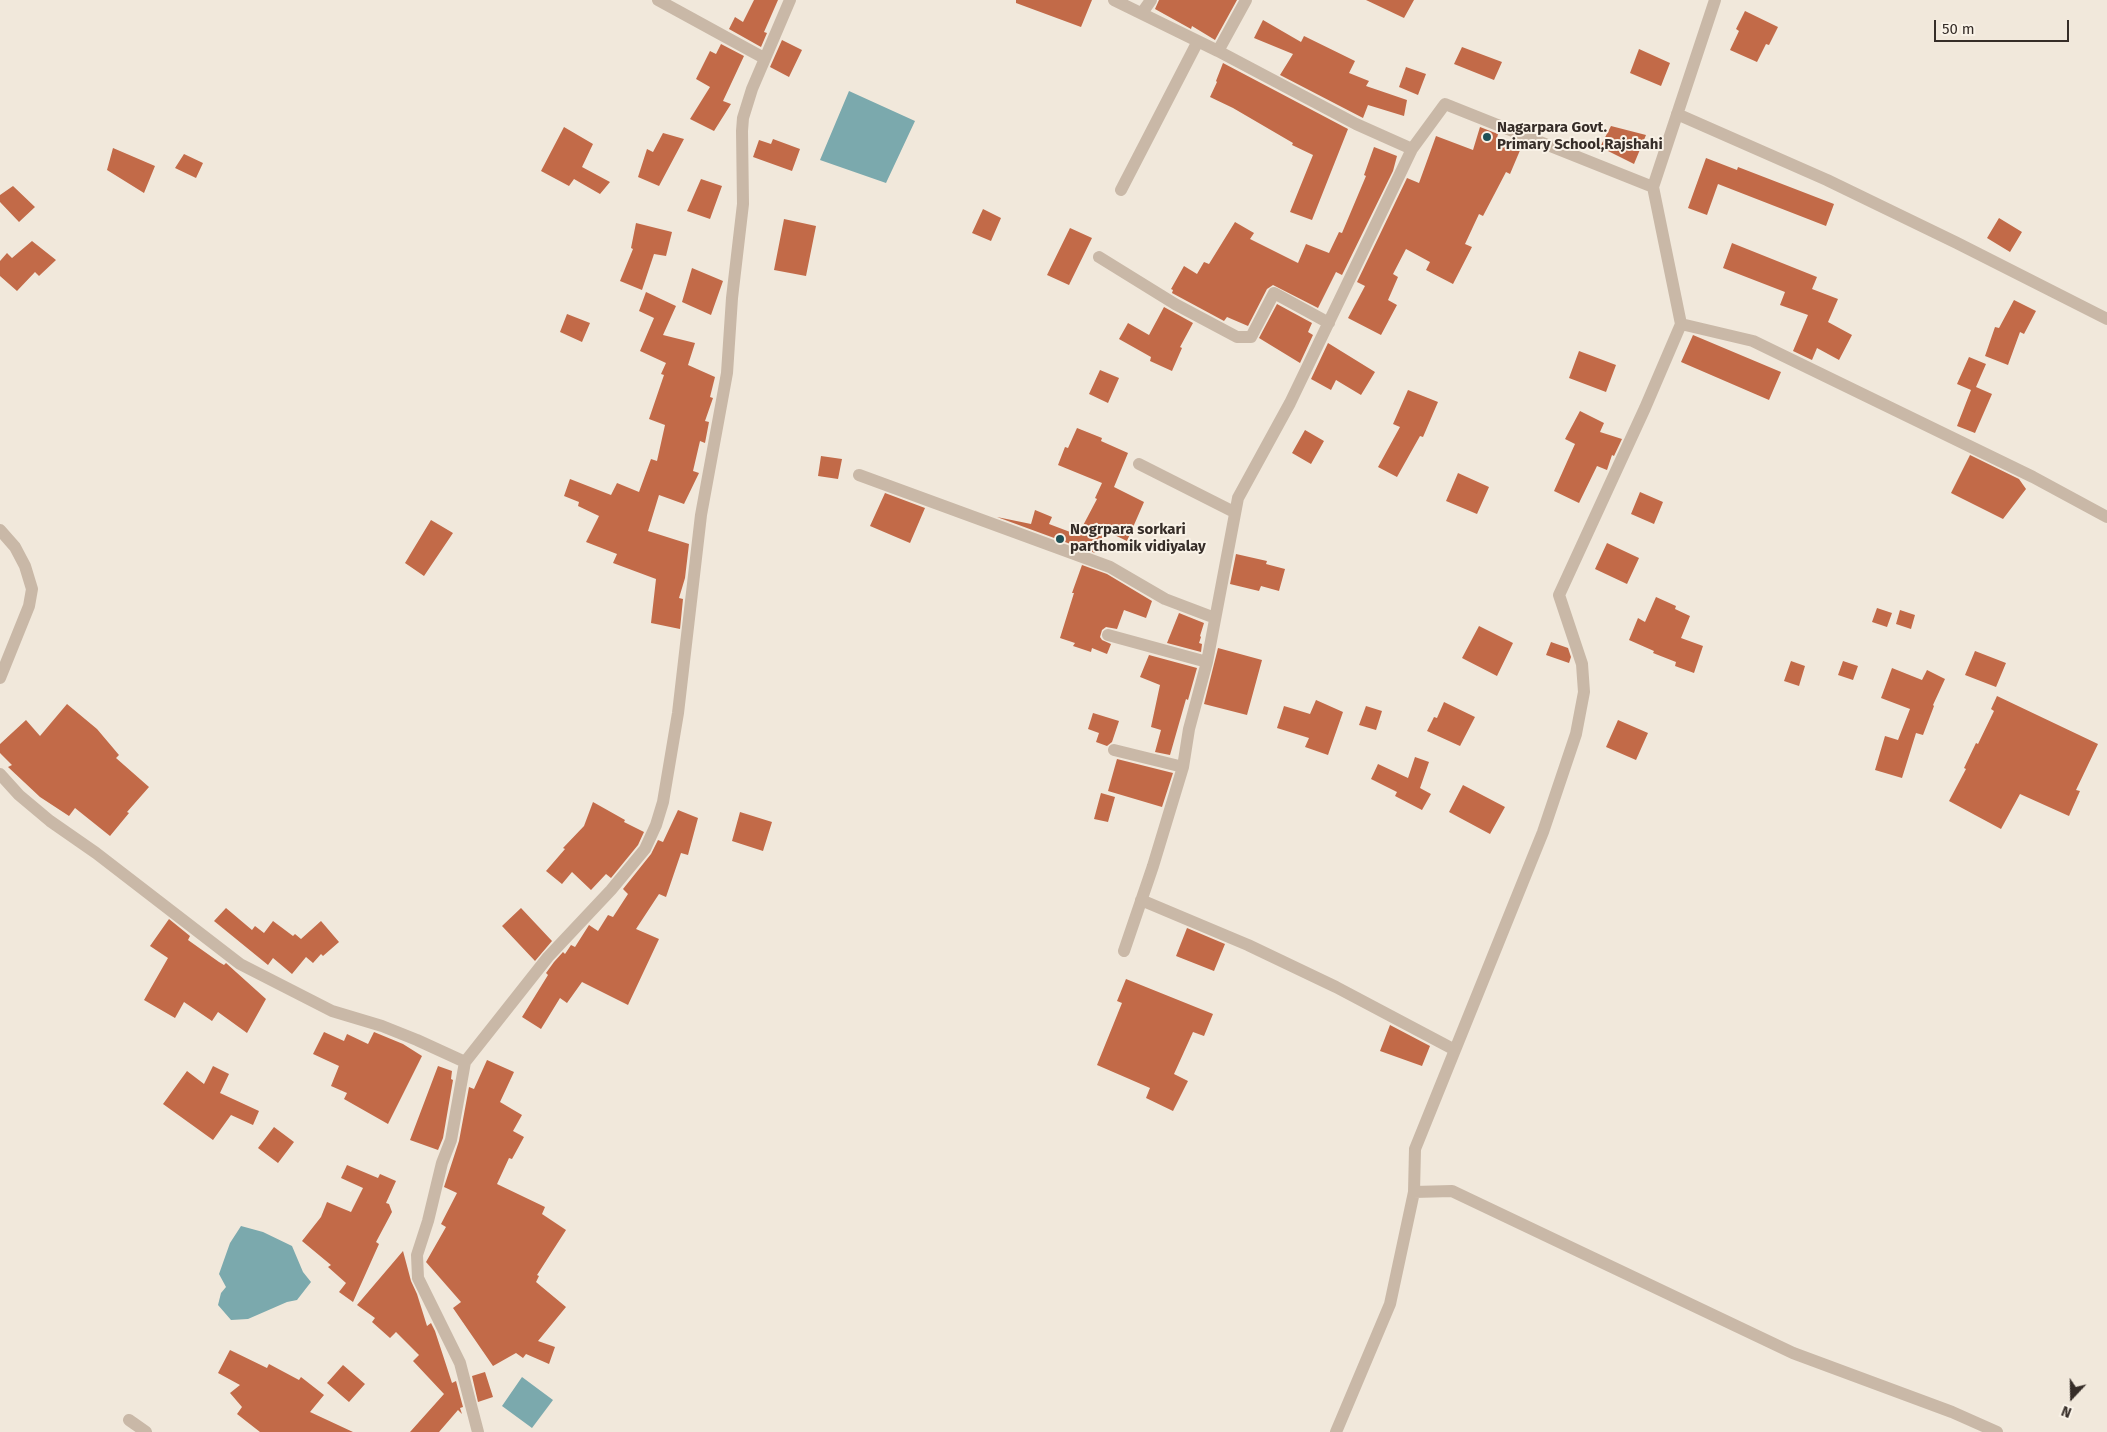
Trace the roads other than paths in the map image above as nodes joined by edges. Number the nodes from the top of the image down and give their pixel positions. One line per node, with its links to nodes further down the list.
1 (658, 0): 10 (street)
2 (790, 0): 10 (street)
3 (1114, 0): 7 (street)
4 (1150, 0): 7 (street)
5 (1246, 0): 9 (street)
6 (1715, 0): 11 (street)
7 (1142, 13): 8 (street)
8 (1198, 41): 9 (street); 14 (street)
9 (1218, 52): 12 (street)
10 (764, 58): 34 (street)
11 (1677, 114): 13 (street); 16 (street)
12 (1412, 148): 13 (street); 17 (street)
13 (1654, 187): 18 (street)
14 (1121, 190)
15 (1099, 256): 17 (street)
16 (2107, 319)
17 (1329, 323): 21 (street)
18 (1681, 324): 22 (street); 33 (street)
19 (1139, 464): 21 (street)
20 (859, 475): 24 (street)
21 (1234, 512): 24 (street)
22 (2107, 517)
23 (0, 530): 27 (street)
24 (1215, 618): 26 (street)
25 (1108, 635): 26 (street)
26 (1207, 662): 29 (street)
27 (0, 678)
28 (1114, 750): 29 (street)
29 (1182, 767): 31 (street)
30 (0, 774): 34 (street)
31 (1141, 900): 32 (street); 33 (street)
32 (1124, 951)
33 (1455, 1050): 35 (street)
34 (465, 1062): 38 (street)
35 (1414, 1192): 39 (street); 40 (street)
36 (129, 1420): 37 (street)
37 (146, 1432)
38 (478, 1432)
39 (1336, 1432)
40 (1997, 1432)

